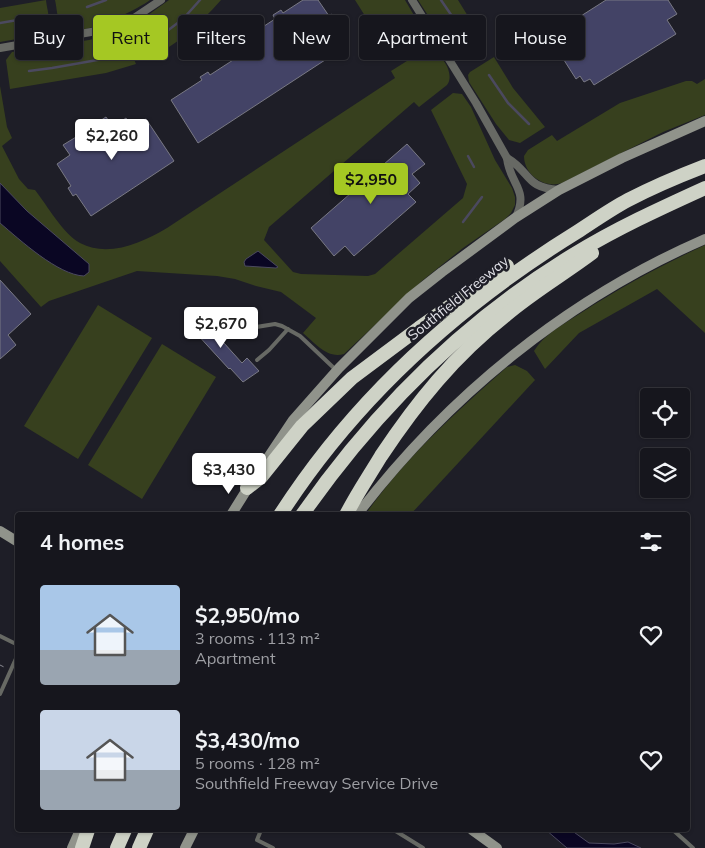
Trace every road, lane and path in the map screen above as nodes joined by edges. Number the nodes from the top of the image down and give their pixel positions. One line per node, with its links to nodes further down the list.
1 (161, 0): 3 (street)
2 (412, 0): 5 (street)
3 (0, 48)
4 (705, 121): 8 (main road)
5 (508, 158): 8 (street); 10 (street)
6 (705, 166): 9 (highway, Southfield Freeway)
7 (705, 188): 11 (highway)
8 (559, 190): 10 (main road)
9 (628, 200): 17 (highway); 19 (highway, Southfield Freeway)
10 (515, 218): 16 (main road)
11 (612, 233): 20 (highway); 21 (highway)
12 (705, 239): 22 (main road)
13 (209, 309): 14 (lane)
14 (288, 329): 15 (lane); 16 (lane)
15 (257, 360)
16 (336, 370): 17 (main road)
17 (247, 488): 18 (main road)
18 (233, 512)
19 (282, 512)
20 (304, 512)
21 (347, 512)
22 (359, 512)
23 (0, 531): 24 (main road)
24 (15, 540)
25 (0, 636): 26 (lane)
26 (15, 644)
27 (15, 661): 30 (lane)
28 (0, 665): 29 (path)
29 (4, 667)
30 (0, 694)
31 (79, 832): 40 (main road)
32 (87, 832): 41 (highway)
33 (124, 832): 42 (highway)
34 (146, 832): 43 (highway)
35 (193, 832): 44 (main road)
36 (260, 832): 45 (lane)
37 (397, 832): 46 (lane)
38 (475, 832): 47 (main road)
39 (675, 832): 48 (lane)
40 (72, 848)
41 (82, 848)
42 (117, 848)
43 (138, 848)
44 (185, 848)
45 (273, 848)
46 (423, 848)
47 (497, 848)
48 (693, 848)

